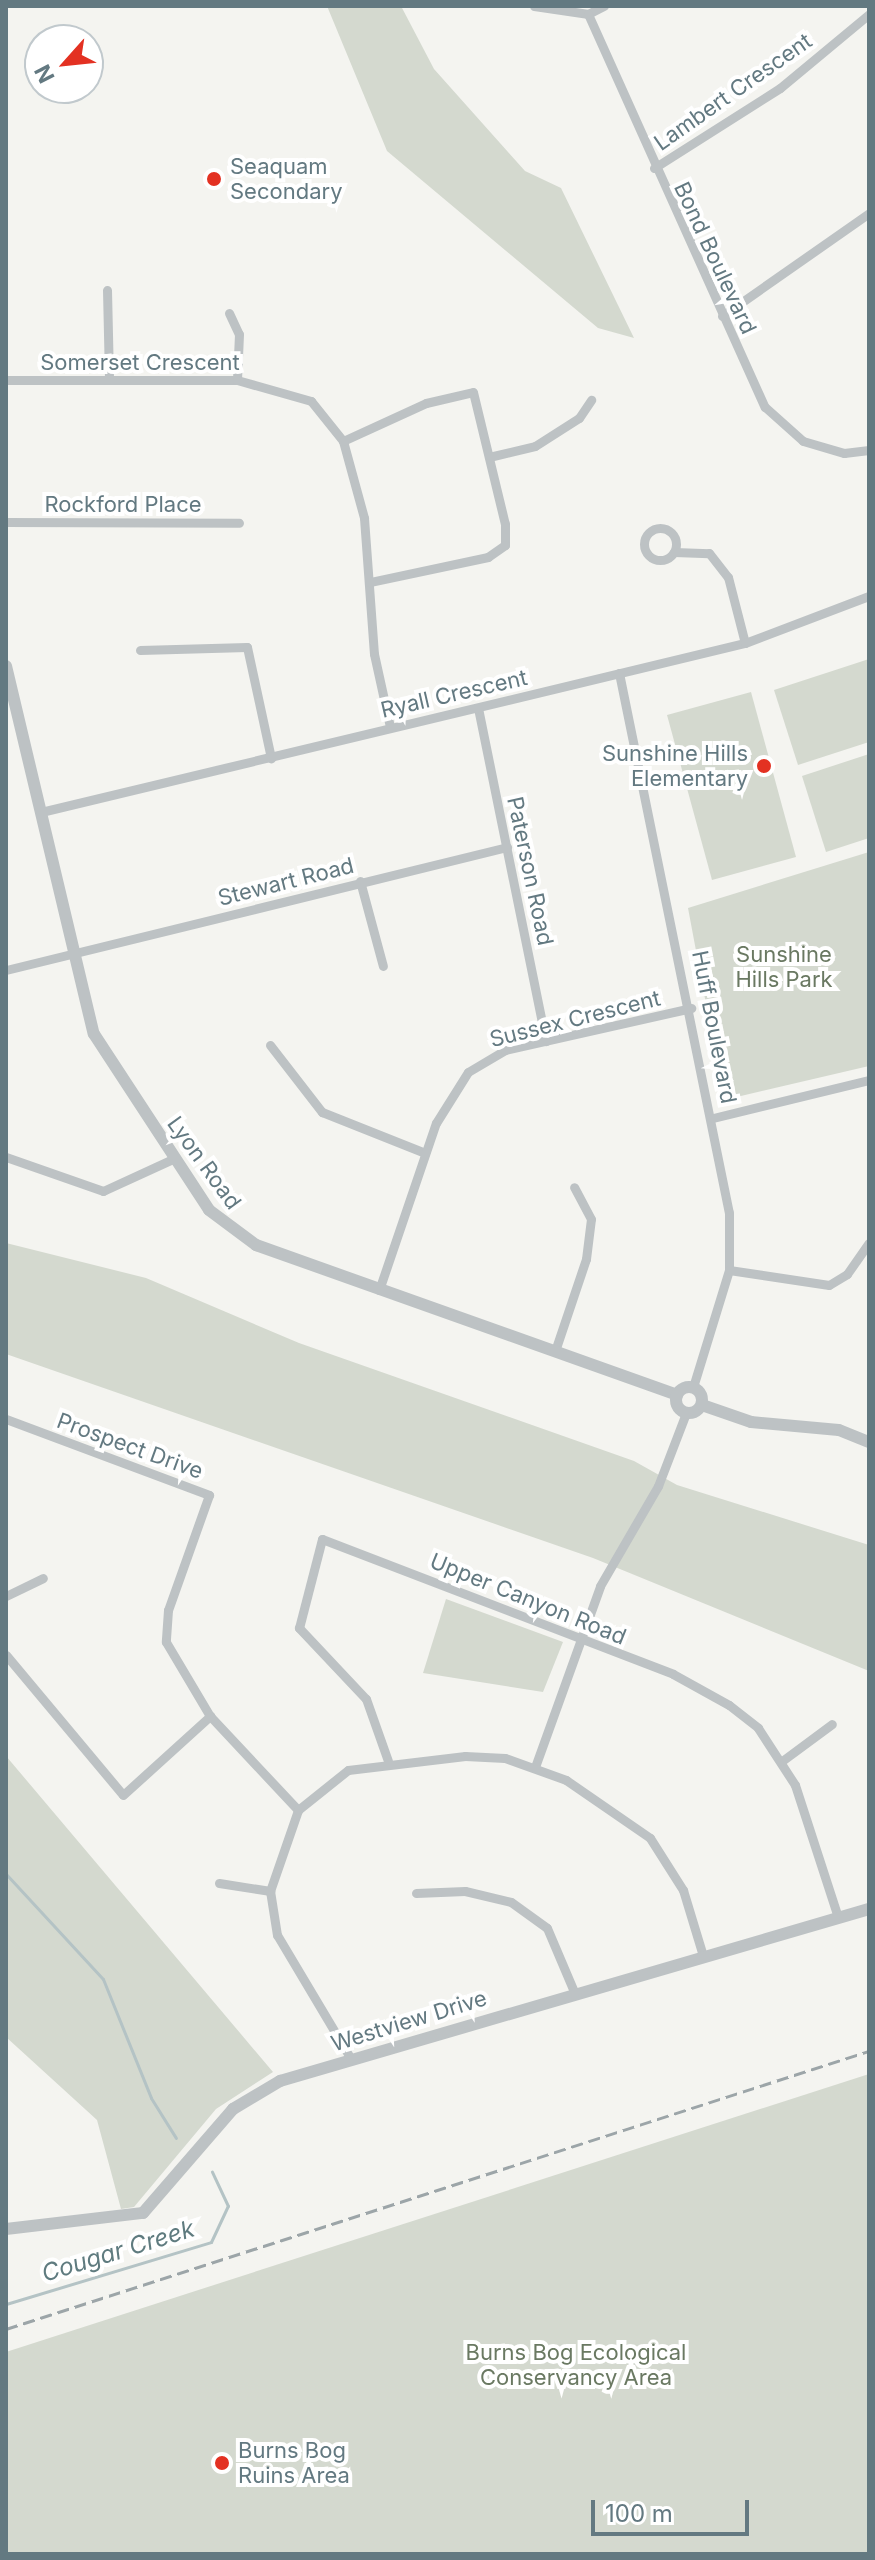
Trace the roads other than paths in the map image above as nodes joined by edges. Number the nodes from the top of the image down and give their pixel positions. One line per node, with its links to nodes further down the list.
1 (534, 6): 3 (street)
2 (604, 6): 3 (street)
3 (588, 14): 5 (street, Bond Boulevard)
4 (869, 14): 5 (street, Lambert Crescent)
5 (654, 168): 9 (street, Bond Boulevard)
6 (869, 213): 9 (street)
7 (107, 290): 11 (street)
8 (229, 313): 12 (street)
9 (722, 316): 15 (street, Bond Boulevard)
10 (6, 380): 11 (street, Somerset Crescent)
11 (109, 380): 12 (street, Somerset Crescent)
12 (237, 380): 14 (street, Somerset Crescent)
13 (591, 400): 16 (street)
14 (343, 441): 16 (street); 20 (street, Somerset Crescent)
15 (869, 450)
16 (489, 457): 20 (street)
17 (6, 522): 18 (street, Rockford Place)
18 (239, 523)
19 (674, 552): 22 (street)
20 (370, 582): 28 (street, Somerset Crescent)
21 (869, 596): 22 (street, Ryall Crescent)
22 (745, 643): 25 (street, Ryall Crescent)
23 (140, 650): 29 (street)
24 (6, 666): 26 (street, Lyon Road)
25 (619, 673): 27 (street, Ryall Crescent); 36 (street, Huff Boulevard)
26 (11, 706): 30 (street, Lyon Road)
27 (478, 708): 28 (street, Ryall Crescent); 31 (street, Paterson Road)
28 (390, 727): 29 (street, Ryall Crescent)
29 (271, 758): 30 (street, Ryall Crescent)
30 (41, 812): 33 (street, Lyon Road)
31 (507, 847): 32 (street, Stewart Road); 37 (street, Paterson Road)
32 (360, 881): 33 (street, Stewart Road); 34 (street)
33 (76, 956): 35 (street, Stewart Road); 43 (street, Lyon Road)
34 (383, 966)
35 (6, 970)
36 (691, 1008): 37 (street, Sussex Crescent); 40 (street, Huff Boulevard)
37 (546, 1041): 41 (street, Sussex Crescent)
38 (270, 1045): 41 (street)
39 (869, 1080): 40 (street)
40 (713, 1118): 46 (street, Huff Boulevard)
41 (425, 1153): 47 (street, Sussex Crescent)
42 (6, 1157): 43 (street)
43 (173, 1159): 47 (street, Lyon Road)
44 (574, 1187): 48 (street)
45 (869, 1243): 46 (street)
46 (729, 1270): 49 (street, Huff Boulevard)
47 (379, 1290): 48 (street, Lyon Road)
48 (555, 1351): 50 (street, Lyon Road)
49 (693, 1387): 50 (street); 51 (street)
50 (677, 1395): 52 (street)
51 (702, 1405): 52 (street); 54 (street)
52 (686, 1413): 57 (street)
53 (6, 1419): 59 (street, Prospect Drive)
54 (869, 1442)
55 (43, 1578): 56 (street)
56 (6, 1596)
57 (578, 1640): 61 (street, Upper Canyon Road); 62 (street, Upper Canyon Road); 63 (street)
58 (6, 1655): 59 (street)
59 (210, 1716): 64 (street, Prospect Drive)
60 (832, 1724): 62 (street)
61 (388, 1761): 63 (street); 64 (street)
62 (782, 1761): 69 (street, Upper Canyon Road)
63 (535, 1767): 70 (street)
64 (298, 1810): 66 (street)
65 (219, 1883): 66 (street)
66 (270, 1891): 72 (street)
67 (416, 1893): 71 (street)
68 (869, 1909): 69 (street, Westview Drive)
69 (838, 1917): 70 (street, Westview Drive)
70 (703, 1956): 71 (street, Westview Drive)
71 (575, 1994): 72 (street, Westview Drive)
72 (351, 2059): 73 (street, Westview Drive)
73 (6, 2229)

